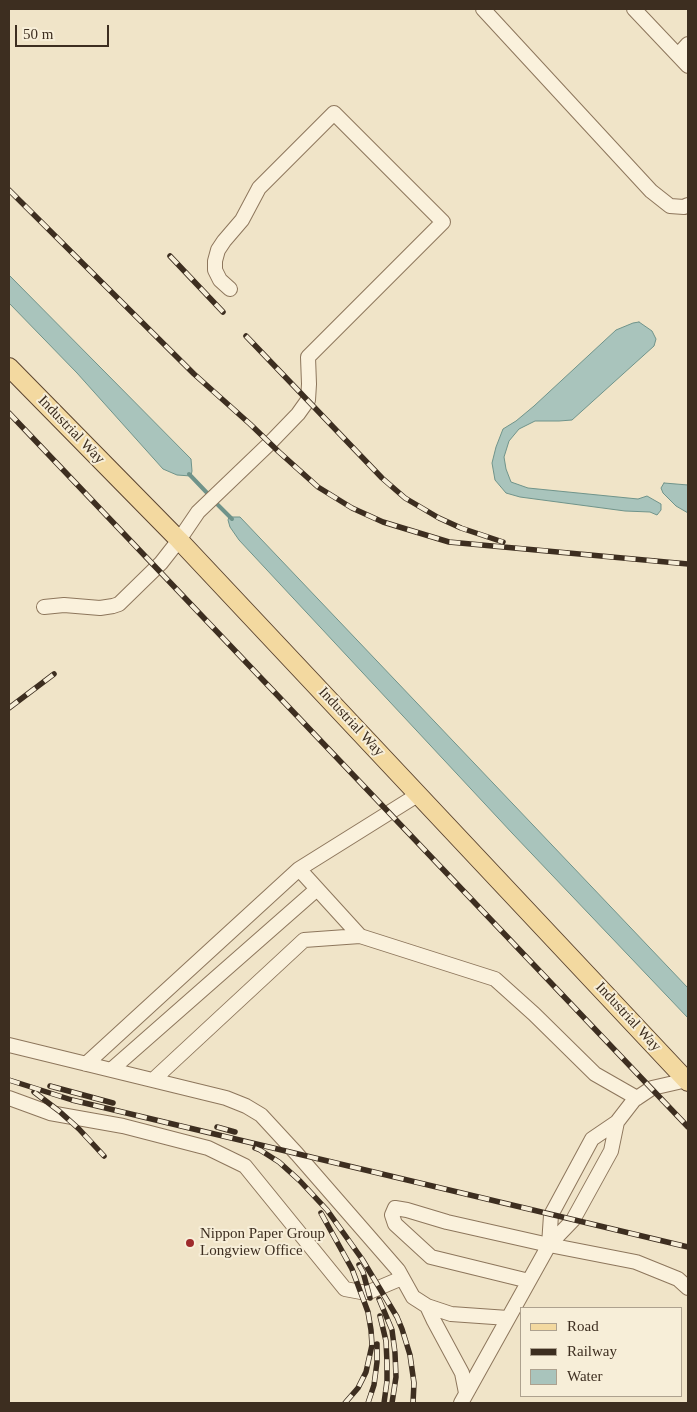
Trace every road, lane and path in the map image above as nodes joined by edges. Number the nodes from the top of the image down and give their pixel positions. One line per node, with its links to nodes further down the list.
1 (483, 9): 6 (lane)
2 (634, 9): 4 (lane)
3 (688, 44): 4 (lane)
4 (678, 55): 5 (lane)
5 (688, 66)
6 (688, 205)
7 (230, 289): 9 (lane)
8 (9, 366): 9 (main road, Industrial Way)
9 (179, 540): 10 (lane); 11 (main road, Industrial Way)
10 (44, 607)
11 (419, 794): 12 (lane); 19 (main road, Industrial Way)
12 (299, 869): 13 (lane); 16 (lane)
13 (317, 889): 14 (lane); 17 (lane)
14 (360, 936): 18 (lane); 21 (lane)
15 (9, 1045): 16 (lane)
16 (86, 1064): 17 (lane)
17 (112, 1070): 18 (lane)
18 (153, 1080): 24 (lane)
19 (688, 1081): 21 (lane)
20 (9, 1098): 24 (lane)
21 (637, 1098): 22 (lane)
22 (617, 1122): 23 (lane); 23 (lane)
23 (549, 1245): 25 (lane); 25 (lane); 26 (lane)
24 (402, 1278): 27 (lane)
25 (528, 1281): 28 (lane)
26 (688, 1288)
27 (427, 1306): 28 (lane); 29 (lane)
28 (508, 1318): 29 (lane)
29 (464, 1398)

